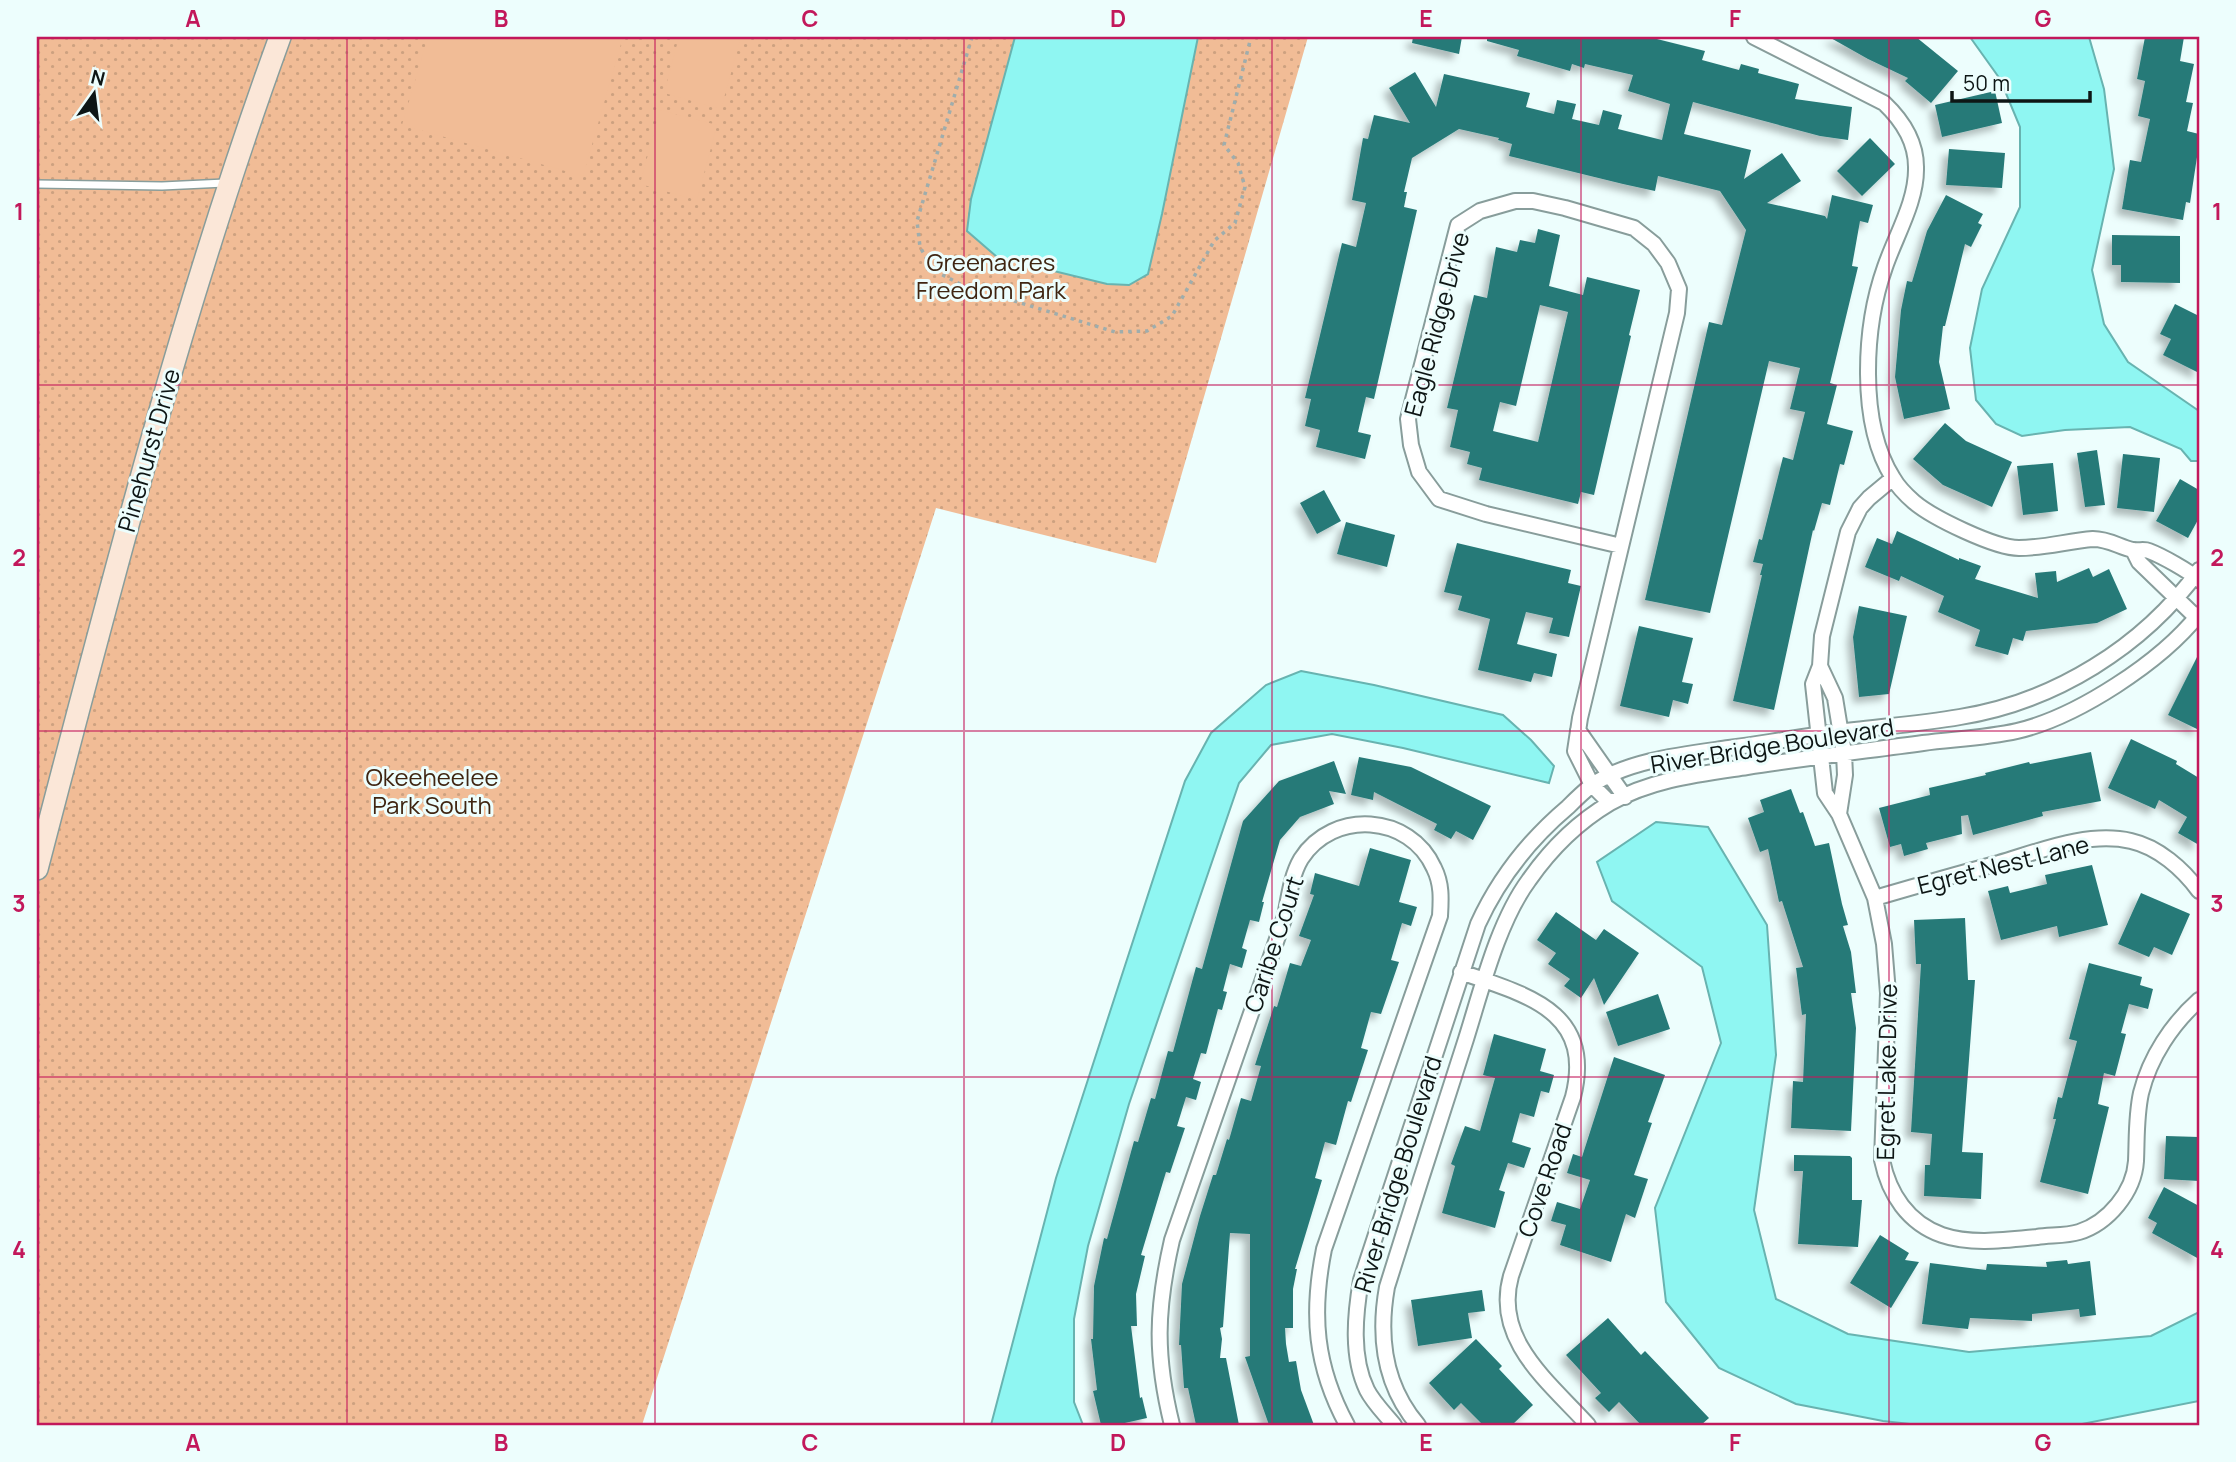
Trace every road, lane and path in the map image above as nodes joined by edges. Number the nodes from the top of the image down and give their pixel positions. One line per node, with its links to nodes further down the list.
1 (279, 37): 5 (street, Pinehurst Drive)
2 (972, 37): 3 (path)
3 (1251, 37)
4 (1754, 37): 7 (street)
5 (230, 183): 6 (lane); 24 (street, Pinehurst Drive)
6 (37, 184)
7 (1893, 478): 9 (street); 13 (street, Egret Lake Drive)
8 (1620, 546): 8 (street, Eagle Ridge Drive); 14 (street, Eagle Ridge Drive)
9 (2133, 550): 10 (street); 11 (street)
10 (2198, 576): 11 (street, River Bridge Boulevard)
11 (2176, 597): 12 (street); 15 (street, River Bridge Boulevard)
12 (2198, 618): 17 (street, River Bridge Boulevard)
13 (1820, 666): 15 (street); 16 (street, Egret Lake Drive)
14 (1578, 730): 19 (street); 20 (street, Eagle Ridge Drive)
15 (1839, 732): 16 (street, River Bridge Boulevard); 17 (street)
16 (1818, 734): 18 (street, Egret Lake Drive); 19 (street, River Bridge Boulevard)
17 (1844, 753): 18 (street, River Bridge Boulevard); 23 (street)
18 (1821, 756): 21 (street, River Bridge Boulevard); 23 (street, Egret Lake Drive)
19 (1610, 776): 20 (street, River Bridge Boulevard); 21 (street)
20 (1592, 785): 22 (street, Eagle Ridge Drive); 27 (street, River Bridge Boulevard)
21 (1625, 797): 22 (street, River Bridge Boulevard)
22 (1610, 803): 28 (street, River Bridge Boulevard)
23 (1839, 814): 26 (street, Egret Lake Drive)
24 (37, 869)
25 (2199, 891): 26 (street, Egret Nest Lane)
26 (1875, 898): 29 (street, Egret Lake Drive)
27 (1461, 972): 28 (street, Cove Road); 32 (street, River Bridge Boulevard)
28 (1484, 980): 33 (street, River Bridge Boulevard); 34 (street, Cove Road)
29 (2199, 1000)
30 (1172, 1425): 31 (street, Caribe Court)
31 (1347, 1425)
32 (1394, 1425)
33 (1418, 1425)
34 (1588, 1425)

